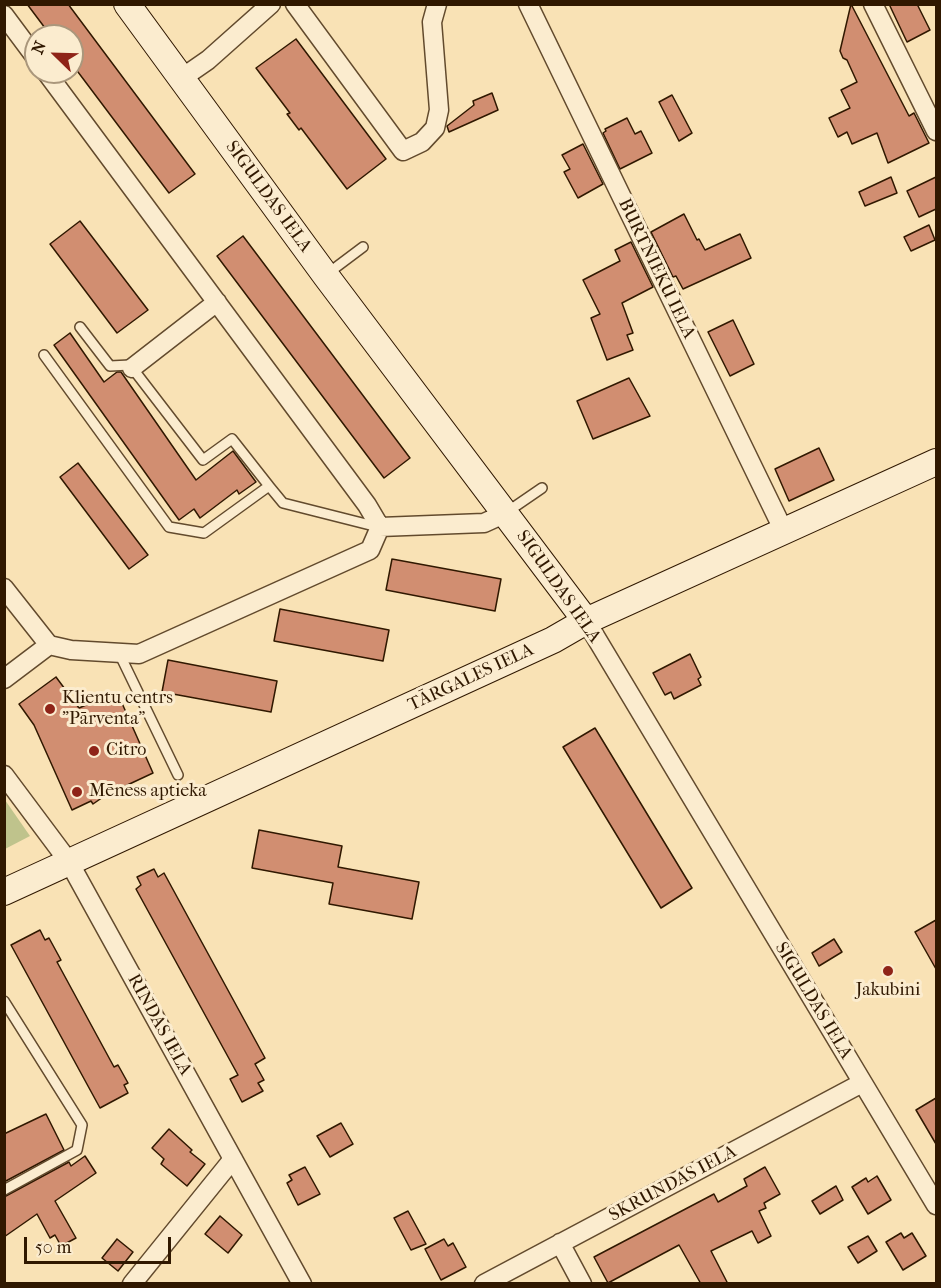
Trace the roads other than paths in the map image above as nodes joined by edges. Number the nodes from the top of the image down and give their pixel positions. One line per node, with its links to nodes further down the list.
1 (127, 4): 9 (street, SIGULDAS IELA)
2 (271, 4): 9 (street)
3 (295, 4): 6 (street)
4 (528, 4): 23 (street, BURTNIEKU IELA)
5 (873, 4): 11 (street)
6 (437, 6)
7 (4, 15): 8 (street)
8 (24, 42)
9 (182, 78): 13 (street, SIGULDAS IELA)
10 (55, 84): 14 (street)
11 (936, 131)
12 (363, 247): 13 (lane)
13 (326, 276): 21 (street, SIGULDAS IELA)
14 (217, 302): 17 (street); 22 (street)
15 (80, 327): 17 (lane)
16 (44, 355): 19 (lane)
17 (132, 368): 19 (lane)
18 (936, 462): 23 (street, TĀRGALES IELA)
19 (269, 486): 22 (lane)
20 (543, 489): 21 (lane)
21 (506, 513): 22 (street); 25 (street, SIGULDAS IELA)
22 (380, 527): 27 (street)
23 (782, 534): 25 (street, TĀRGALES IELA)
24 (4, 588): 26 (street)
25 (586, 621): 31 (street, TĀRGALES IELA); 34 (street, SIGULDAS IELA)
26 (49, 645): 27 (street); 28 (street)
27 (119, 653): 30 (lane)
28 (4, 679)
29 (4, 775): 31 (street, RINDAS IELA)
30 (178, 775)
31 (69, 862): 32 (street, TĀRGALES IELA); 35 (street, RINDAS IELA)
32 (4, 892)
33 (4, 1001): 36 (lane)
34 (862, 1083): 37 (street, SIGULDAS IELA); 38 (street, SKRUNDAS IELA)
35 (233, 1159): 39 (street); 40 (street, RINDAS IELA)
36 (4, 1190)
37 (936, 1205)
38 (560, 1243): 41 (street, SKRUNDAS IELA); 42 (street)
39 (132, 1284)
40 (302, 1284)
41 (483, 1284)
42 (582, 1284)

